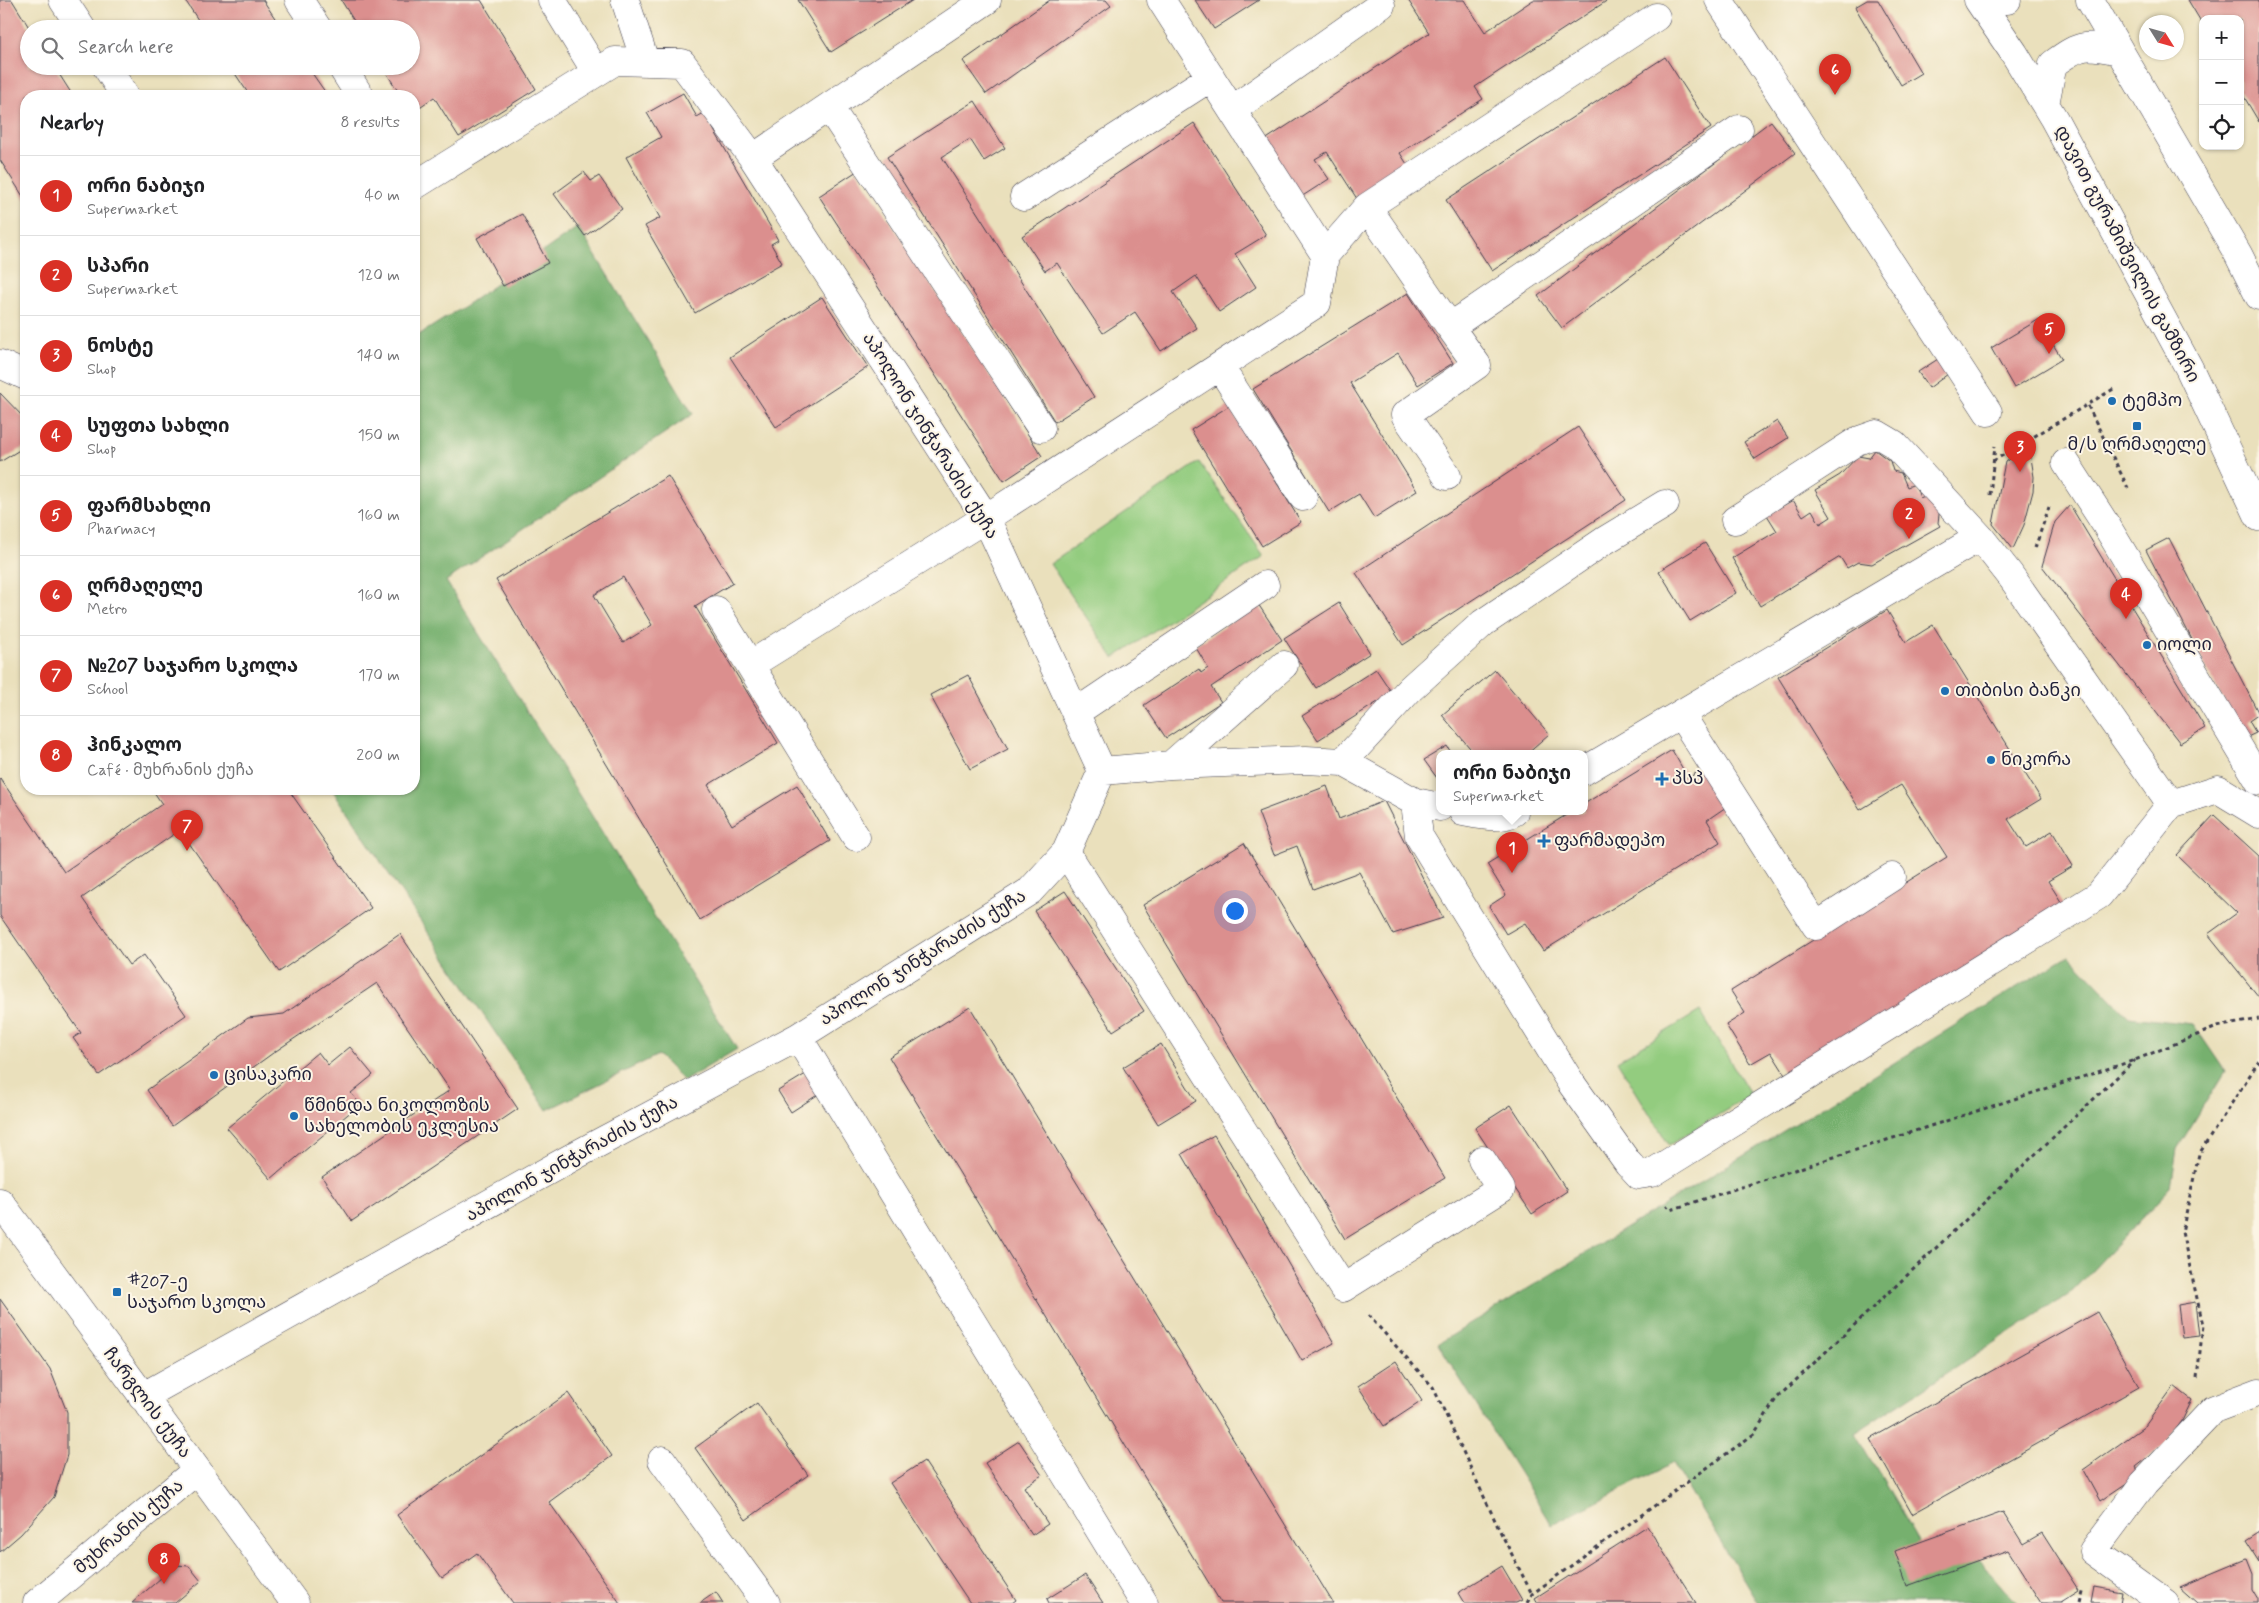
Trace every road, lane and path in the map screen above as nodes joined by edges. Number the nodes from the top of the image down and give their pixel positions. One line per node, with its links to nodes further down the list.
1 (63, 0): 14 (street)
2 (299, 0): 15 (street)
3 (552, 0): 18 (street)
4 (625, 0): 17 (street)
5 (988, 0): 25 (street)
6 (1161, 0): 21 (street)
7 (1719, 0): 40 (street)
8 (1978, 0): 24 (street, დავით გურამიშვილის გამზირი)
9 (2001, 0): 10 (street)
10 (2007, 0)
11 (2090, 0): 16 (street)
12 (1381, 4): 26 (street)
13 (1656, 17): 31 (street)
14 (76, 20)
15 (312, 20)
16 (2119, 51): 24 (street); 33 (street)
17 (645, 61): 18 (street); 28 (street, აპოლონ ჯინჭარაძის ქუჩა)
18 (596, 72): 29 (street)
19 (112, 75): 22 (street)
20 (347, 75): 23 (street)
21 (1210, 77): 26 (street); 30 (street)
22 (121, 90)
23 (356, 90)
24 (2045, 104): 50 (street, დავით გურამიშვილის გამზირი)
25 (829, 107): 28 (street); 41 (street)
26 (1232, 110): 32 (street)
27 (1739, 129): 34 (street)
28 (753, 158): 51 (street, აპოლონ ჯინჭარაძის ქუჩა)
29 (420, 180)
30 (1024, 197)
31 (1367, 207): 32 (street); 34 (street)
32 (1325, 255): 36 (street)
33 (2259, 296)
34 (1450, 327): 45 (street)
35 (0, 364): 37 (street)
36 (1220, 366): 47 (street); 51 (street)
37 (20, 373)
38 (2115, 388): 39 (path)
39 (2088, 406): 43 (path); 46 (path)
40 (1988, 412)
41 (1041, 428)
42 (1995, 443): 43 (path)
43 (1993, 462): 53 (path)
44 (2066, 462): 65 (street)
45 (1447, 476)
46 (2132, 496)
47 (1304, 497)
48 (1666, 504): 61 (street)
49 (2050, 504): 54 (path)
50 (2259, 517)
51 (986, 518): 57 (street); 59 (street, აპოლონ ჯინჭარაძის ქუჩა)
52 (1735, 520): 53 (street)
53 (1980, 537): 60 (street); 67 (street)
54 (2033, 554)
55 (1265, 585): 59 (street)
56 (716, 610): 57 (street)
57 (750, 665): 71 (street)
58 (1284, 665): 62 (street)
59 (1075, 713): 64 (street, აპოლონ ჯინჭარაძის ქუჩა)
60 (1681, 715): 63 (street); 73 (street)
61 (1343, 762): 62 (street); 66 (street)
62 (1171, 765): 64 (street)
63 (1588, 769)
64 (1102, 771): 72 (street, აპოლონ ჯინჭარაძის ქუჩა)
65 (2259, 780)
66 (1427, 804): 79 (street)
67 (2171, 804): 68 (street); 79 (street)
68 (2259, 814)
69 (1480, 815): 70 (street)
70 (1498, 815)
71 (856, 837)
72 (1066, 852): 75 (street, აპოლონ ჯინჭარაძის ქუჩა); 81 (street)
73 (1892, 877)
74 (2259, 1018): 76 (path)
75 (798, 1037): 83 (street, აპოლონ ჯინჭარაძის ქუჩა); 91 (street)
76 (2135, 1060): 79 (path); 87 (path)
77 (2259, 1061): 84 (path)
78 (1482, 1160): 81 (street)
79 (1639, 1175)
80 (0, 1202): 83 (street, ჩარგლის ქუჩა)
81 (1343, 1288): 87 (path)
82 (2259, 1392): 84 (street)
83 (142, 1397): 86 (street, ჩარგლის ქუჩა)
84 (2191, 1434): 93 (street)
85 (662, 1460): 90 (street)
86 (197, 1470): 88 (street, მუხრანის ქუჩა); 89 (street, ჩარგლის ქუჩა)
87 (1532, 1594): 92 (path)
88 (37, 1603)
89 (295, 1603)
90 (766, 1603)
91 (1144, 1603)
92 (1527, 1603)
93 (2165, 1603)

